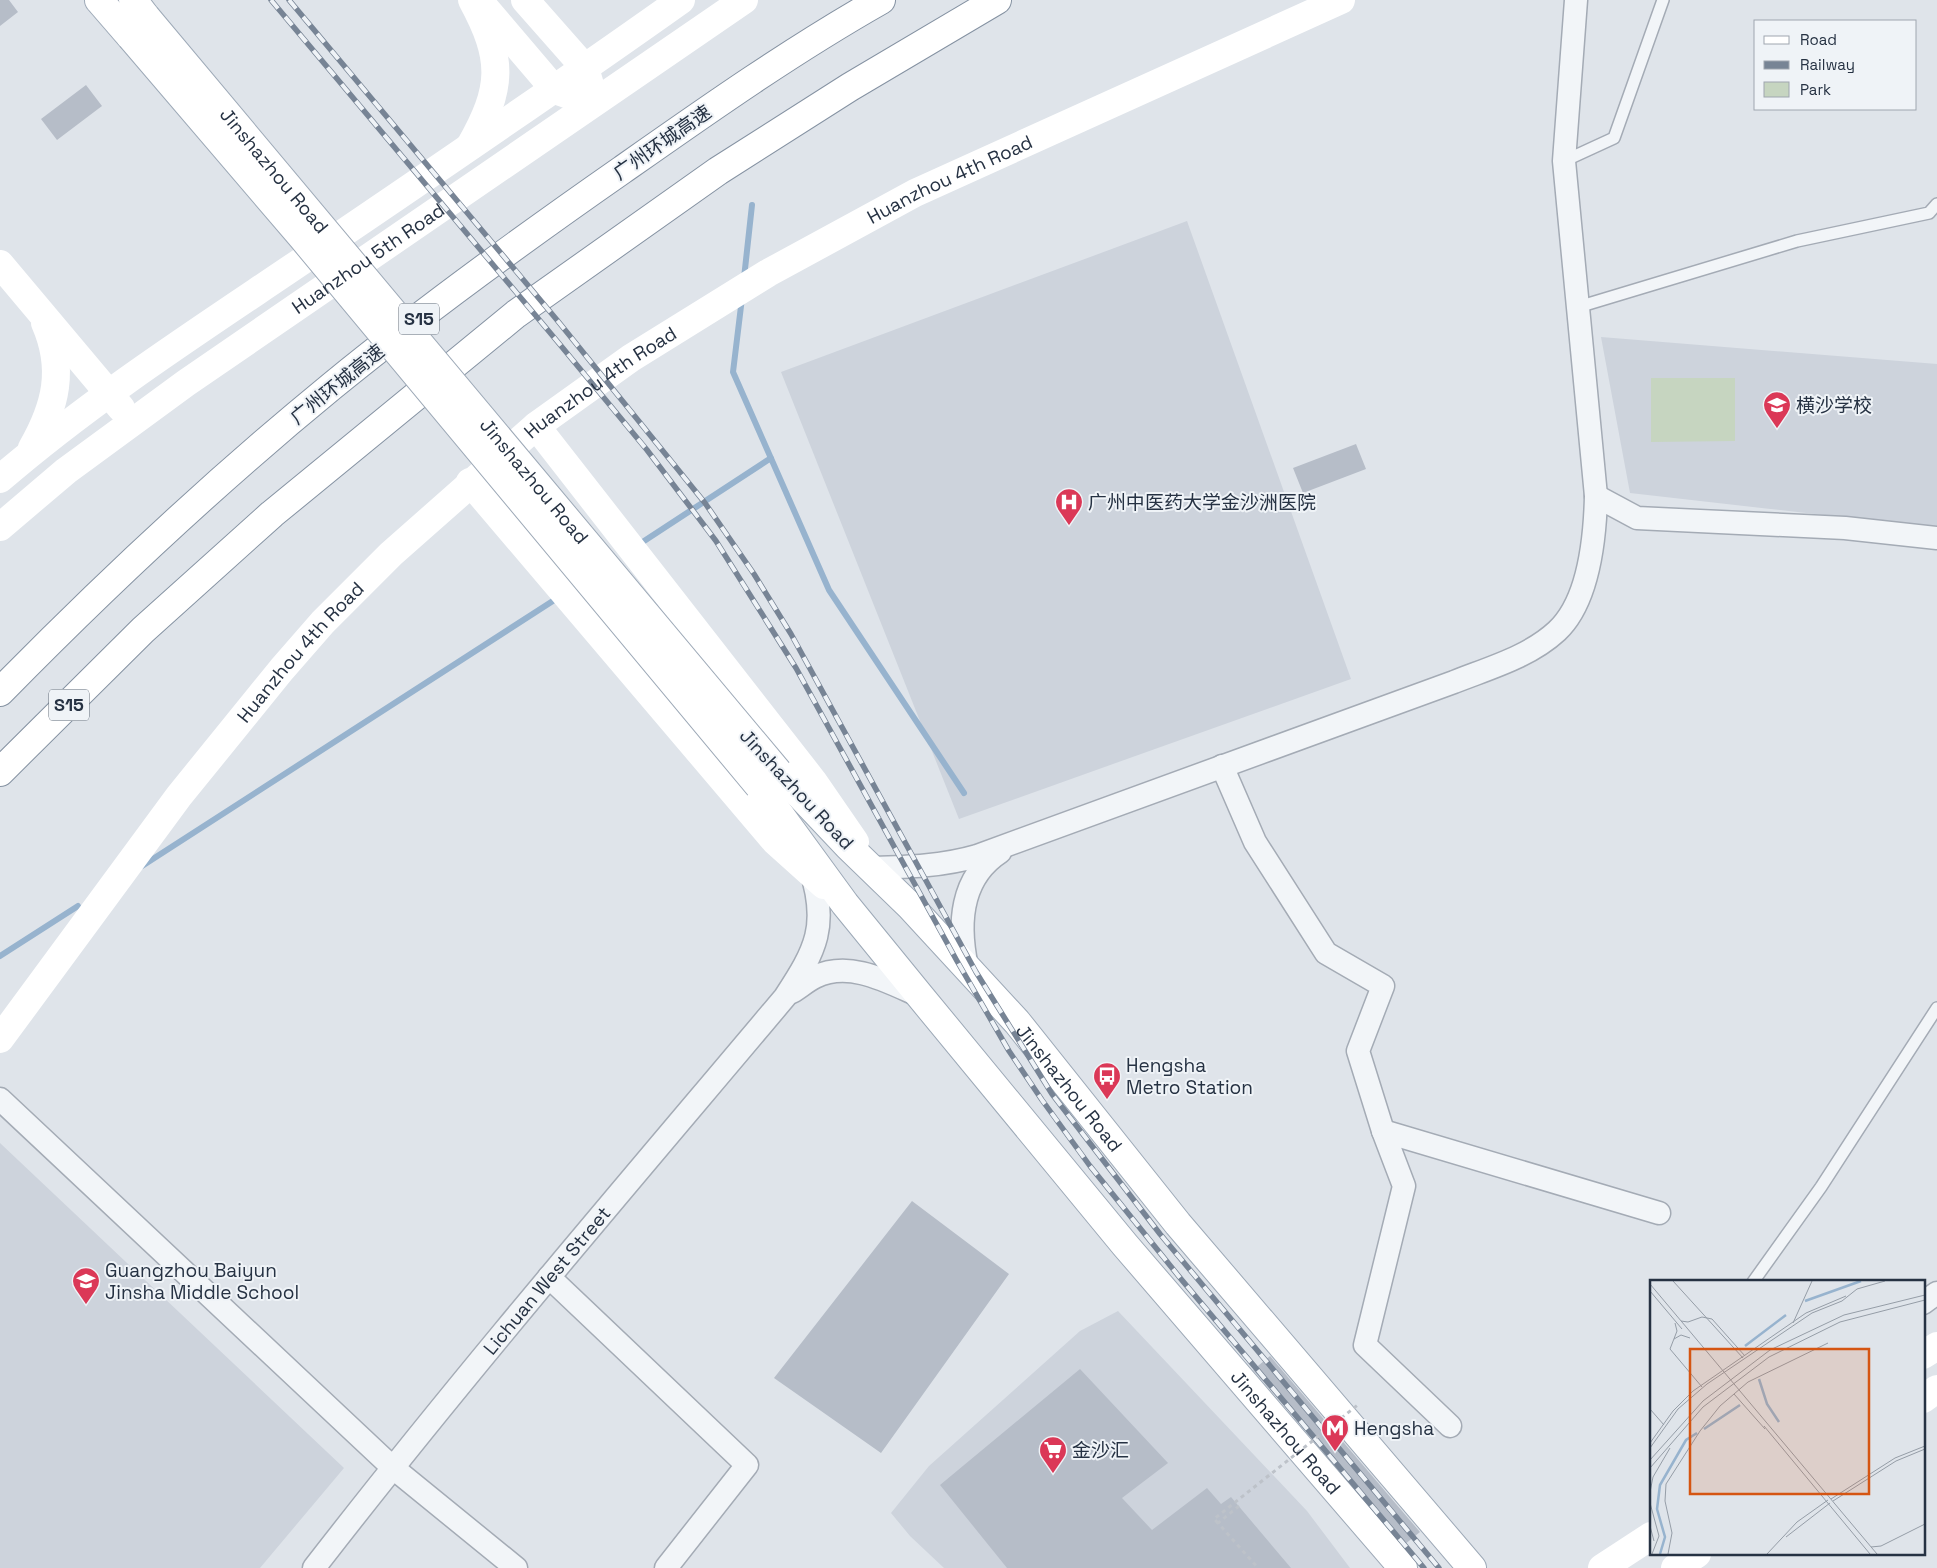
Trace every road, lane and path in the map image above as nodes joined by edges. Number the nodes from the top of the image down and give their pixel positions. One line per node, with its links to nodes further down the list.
1 (99, 0): 12 (main road, Jinshazhou Road)
2 (472, 0): 16 (main road)
3 (479, 0): 14 (main road)
4 (525, 0): 13 (main road)
5 (681, 0): 13 (main road, Huanzhou 5th Road)
6 (744, 0): 15 (main road, Huanzhou 5th Road)
7 (881, 0): 32 (main road, 广州环城高速 / S15)
8 (996, 0): 31 (main road, S15)
9 (1341, 0): 24 (main road, Huanzhou 4th Road)
10 (1576, 0): 17 (street)
11 (1663, 0): 17 (lane)
12 (136, 18): 35 (main road, Jinshazhou Road, bridge)
13 (585, 68): 14 (main road, Huanzhou 5th Road); 15 (main road)
14 (555, 90): 15 (main road); 16 (main road, Huanzhou 5th Road)
15 (595, 103): 23 (main road, Huanzhou 5th Road)
16 (467, 150): 22 (main road, Huanzhou 5th Road)
17 (1564, 161): 20 (street)
18 (1937, 204): 20 (lane)
19 (0, 264): 21 (main road)
20 (1578, 306): 28 (street)
21 (38, 308): 22 (main road); 25 (main road)
22 (110, 394): 23 (main road); 25 (main road, Huanzhou 5th Road)
23 (132, 422): 29 (main road, Huanzhou 5th Road)
24 (536, 426): 27 (main road, Huanzhou 4th Road); 39 (main road)
25 (29, 454): 26 (main road, Huanzhou 5th Road)
26 (0, 479)
27 (470, 482): 40 (main road); 46 (main road, Huanzhou 4th Road)
28 (1596, 496): 30 (street); 33 (street)
29 (0, 527)
30 (1937, 538)
31 (142, 630): 34 (main road); 36 (main road, S15)
32 (0, 692)
33 (1222, 766): 37 (street); 48 (street)
34 (0, 772)
35 (768, 779): 38 (main road, Jinshazhou Road); 39 (main road, Jinshazhou Road)
36 (0, 783)
37 (1016, 842): 39 (street); 42 (street)
38 (802, 843): 40 (street); 41 (main road, Jinshazhou Road)
39 (872, 868): 42 (main road, Jinshazhou Road)
40 (812, 874): 41 (main road); 44 (street)
41 (845, 904): 43 (main road, Jinshazhou Road)
42 (967, 967): 70 (main road, Jinshazhou Road)
43 (920, 996): 44 (street); 69 (main road, Jinshazhou Road)
44 (785, 997): 50 (street, Lichuan West Street)
45 (1937, 1008): 51 (lane)
46 (0, 1039)
47 (0, 1099): 60 (street)
48 (1383, 1131): 49 (street); 59 (street)
49 (1658, 1213)
50 (548, 1277): 60 (street, Lichuan West Street); 67 (street)
51 (1754, 1280)
52 (1937, 1293): 53 (street)
53 (1924, 1302)
54 (1937, 1346): 55 (main road)
55 (1924, 1354)
56 (1937, 1389): 57 (main road)
57 (1924, 1398)
58 (1359, 1404): 62 (path, bridge)
59 (1450, 1426)
60 (392, 1467): 65 (street, Lichuan West Street); 66 (street)
61 (1240, 1506): 62 (path)
62 (1218, 1524): 68 (path)
63 (1650, 1537): 71 (main road)
64 (1694, 1556): 72 (main road)
65 (314, 1568)
66 (516, 1568)
67 (666, 1568)
68 (1258, 1568)
69 (1402, 1568)
70 (1472, 1568)
71 (1602, 1568)
72 (1675, 1568)

